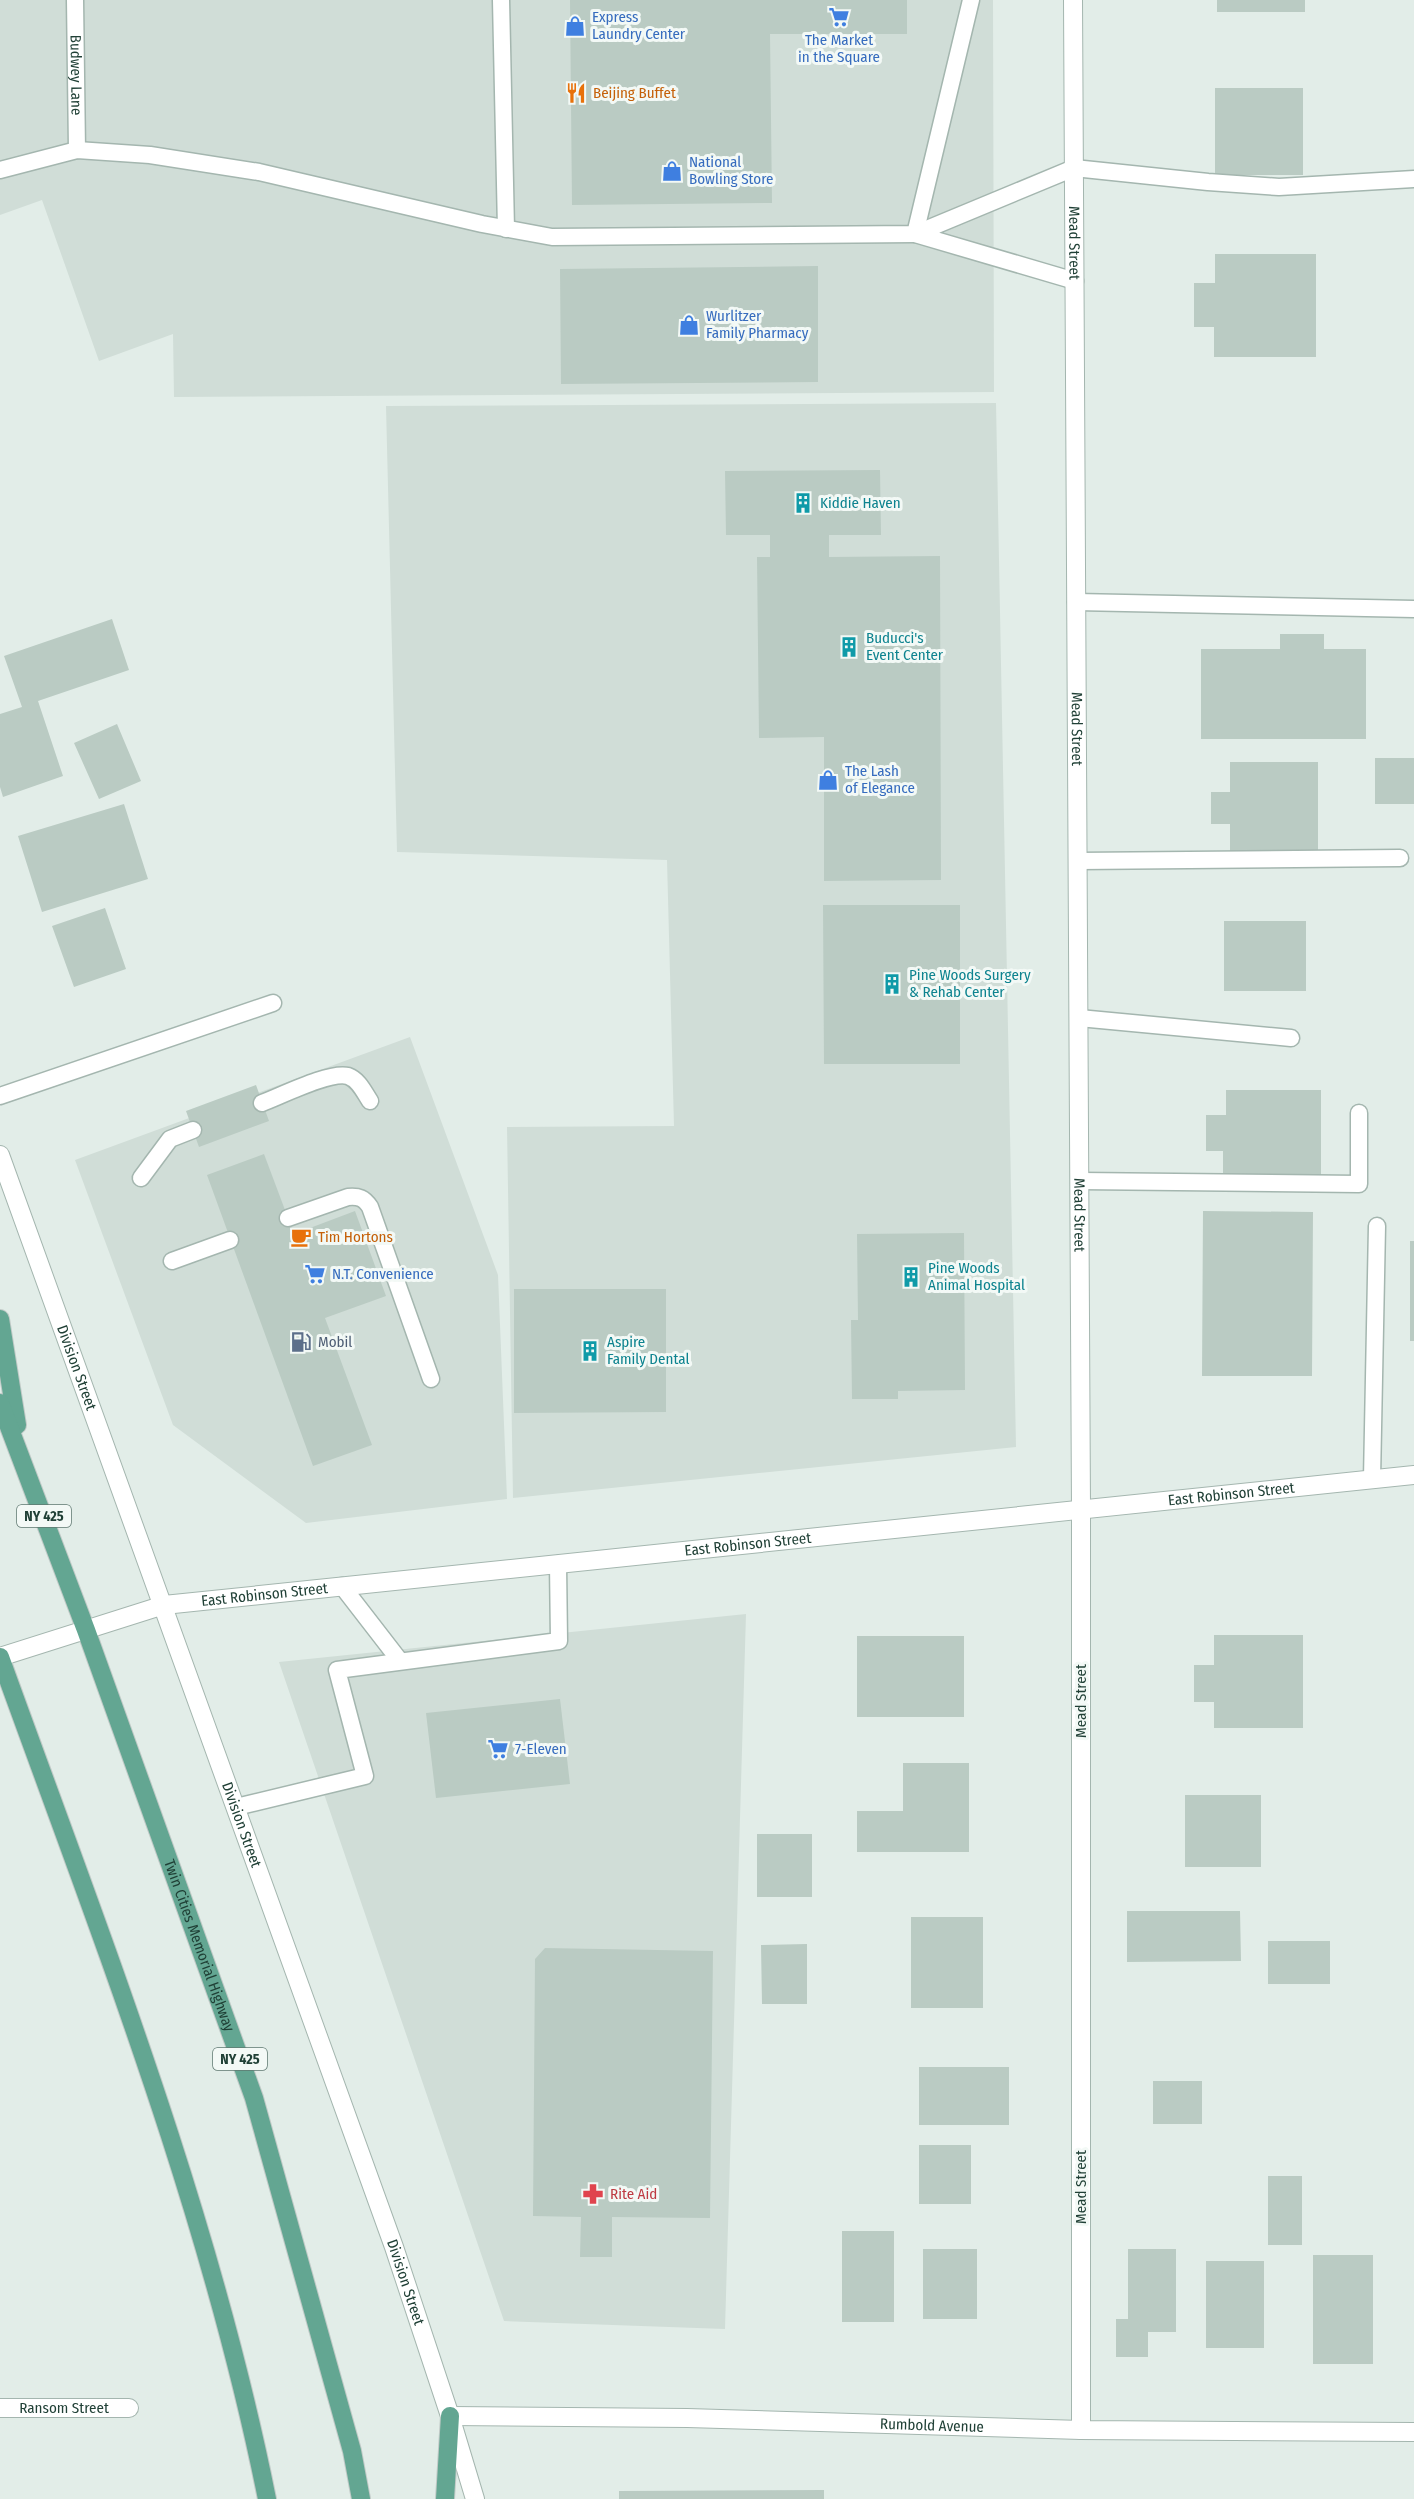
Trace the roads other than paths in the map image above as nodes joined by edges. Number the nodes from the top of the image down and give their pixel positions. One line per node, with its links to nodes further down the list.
1 (75, 0): 5 (lane, Budwey Lane)
2 (501, 0): 9 (lane)
3 (971, 0): 10 (lane)
4 (1073, 0): 6 (street, Mead Street)
5 (77, 150): 7 (lane); 9 (lane)
6 (1074, 168): 8 (lane); 10 (lane); 11 (street, Mead Street)
7 (0, 170)
8 (1414, 179)
9 (506, 229): 10 (lane)
10 (915, 234): 11 (lane)
11 (1075, 281): 12 (street, Mead Street)
12 (1076, 602): 13 (lane); 15 (street, Mead Street)
13 (1414, 609)
14 (1400, 858): 15 (lane)
15 (1078, 861): 17 (street, Mead Street)
16 (273, 1003): 19 (lane)
17 (1079, 1018): 18 (lane); 26 (street, Mead Street)
18 (1291, 1038)
19 (0, 1096)
20 (370, 1101): 21 (lane)
21 (262, 1103)
22 (1359, 1113): 26 (lane)
23 (193, 1130): 25 (lane)
24 (0, 1155): 40 (street, Division Street)
25 (141, 1178)
26 (1080, 1181): 37 (street, Mead Street)
27 (288, 1218): 32 (lane)
28 (1377, 1226): 36 (lane)
29 (230, 1240): 30 (lane)
30 (172, 1261)
31 (0, 1320): 34 (main road)
32 (431, 1379)
33 (0, 1403): 34 (main road, Twin Cities Memorial Highway / NY 425)
34 (23, 1460): 41 (main road, Twin Cities Memorial Highway / NY 425)
35 (1414, 1474): 36 (street, East Robinson Street)
36 (1372, 1479): 37 (street, East Robinson Street)
37 (1081, 1509): 38 (street, East Robinson Street); 48 (street, Mead Street)
38 (558, 1564): 39 (street, East Robinson Street); 43 (lane)
39 (342, 1586): 40 (street, East Robinson Street); 43 (lane)
40 (164, 1605): 41 (street, East Robinson Street); 44 (street, Division Street)
41 (86, 1630): 42 (street, East Robinson Street); 51 (main road, Twin Cities Memorial Highway / NY 425)
42 (0, 1657): 50 (main road)
43 (400, 1661): 44 (lane)
44 (236, 1807): 47 (street, Division Street)
45 (0, 2408): 46 (street, Ransom Street)
46 (129, 2408)
47 (450, 2416): 48 (street, Rumbold Avenue); 52 (main road); 53 (street, Division Street)
48 (1081, 2430): 49 (street, Rumbold Avenue)
49 (1414, 2432)
50 (267, 2499)
51 (361, 2499)
52 (445, 2499)
53 (475, 2499)

